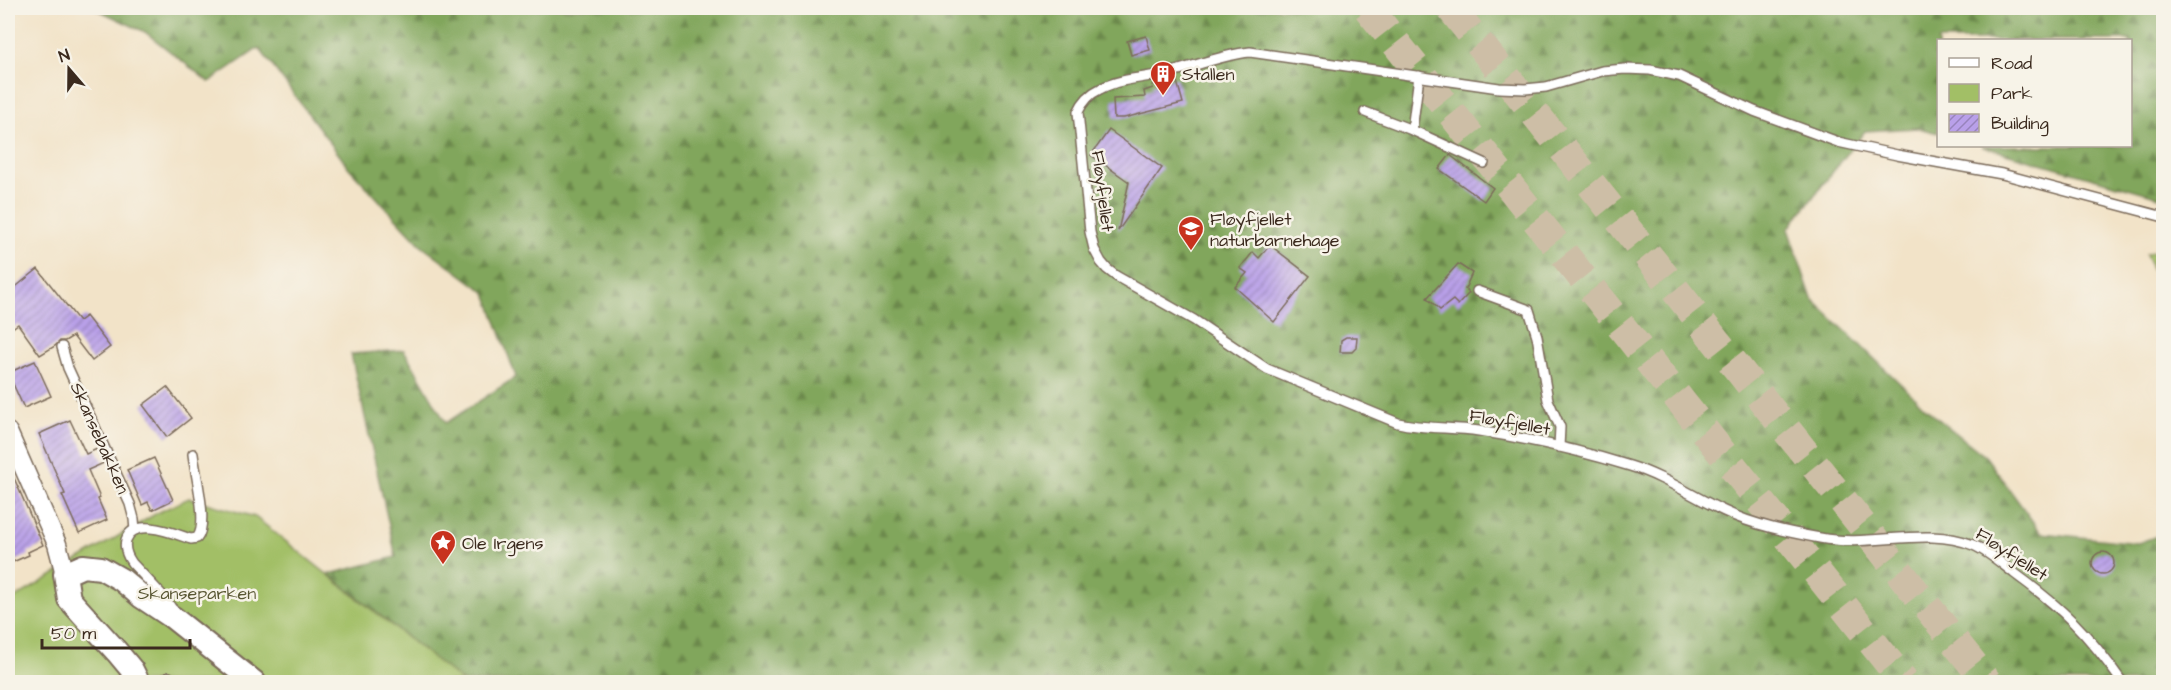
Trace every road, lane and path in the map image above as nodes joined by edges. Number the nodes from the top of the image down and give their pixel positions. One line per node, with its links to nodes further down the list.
1 (1419, 76): 3 (lane); 5 (lane, Fløyfjellet); 9 (lane, Fløyfjellet)
2 (1365, 112): 3 (lane)
3 (1412, 130): 4 (lane)
4 (1484, 163)
5 (2163, 217)
6 (1477, 291): 9 (lane)
7 (62, 347): 11 (lane, Skansebakken)
8 (8, 432): 12 (street)
9 (1559, 447): 18 (lane, Fløyfjellet)
10 (193, 454): 11 (lane)
11 (135, 530): 13 (lane, Skansebakken)
12 (65, 574): 13 (street, Skansebakken); 15 (street)
13 (172, 617): 17 (street, Skansebakken)
14 (169, 677): 16 (lane)
15 (138, 682)
16 (159, 682)
17 (254, 682)
18 (2121, 682)

